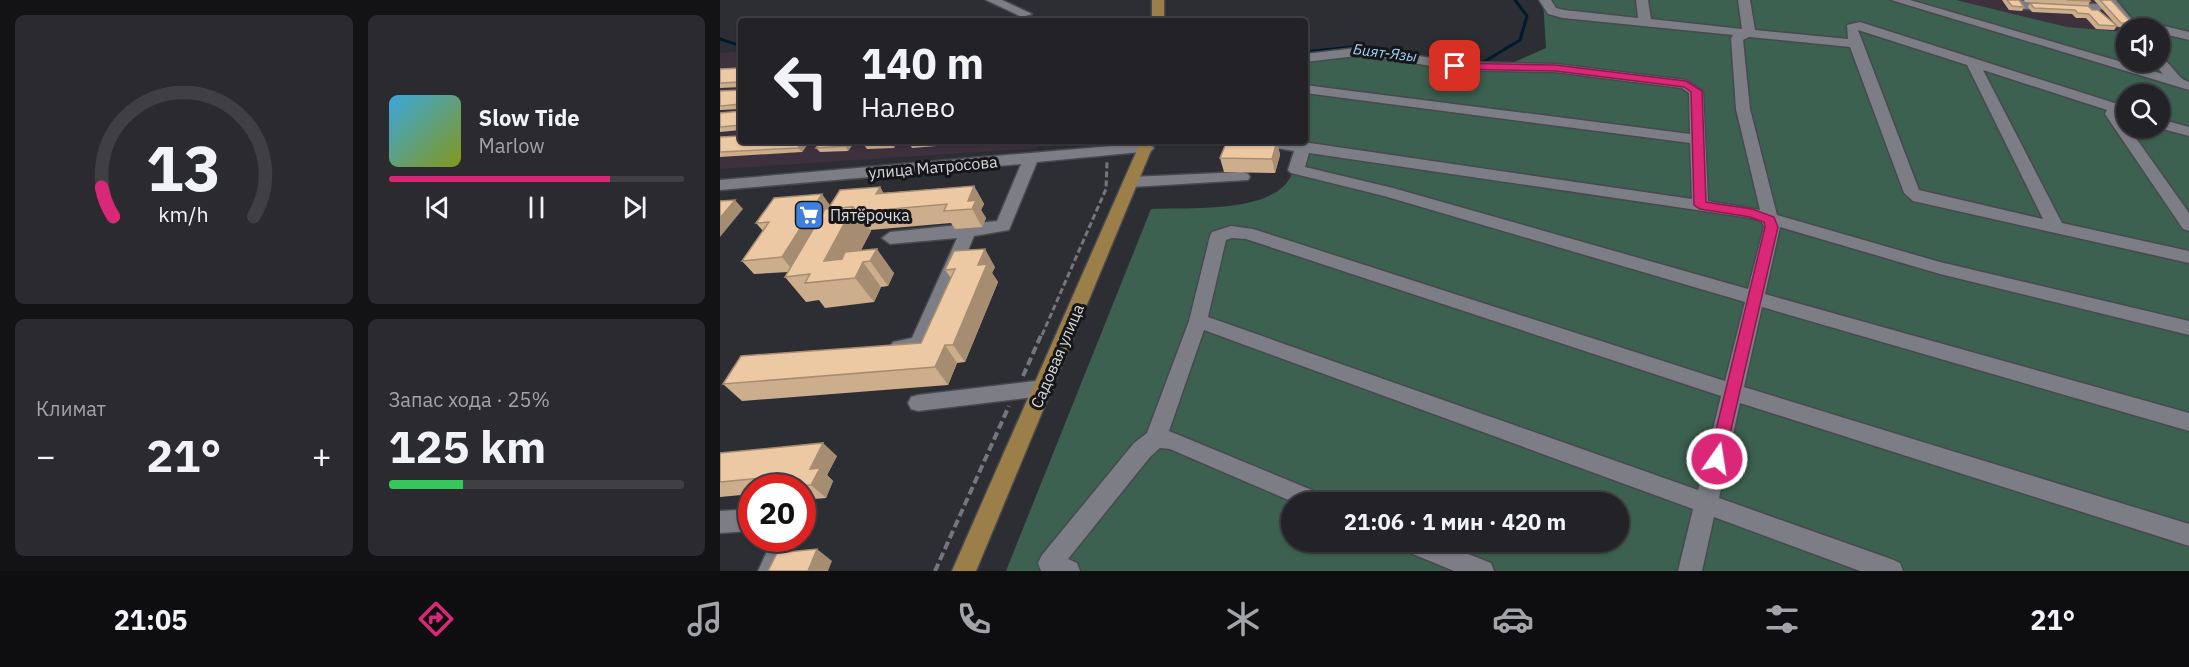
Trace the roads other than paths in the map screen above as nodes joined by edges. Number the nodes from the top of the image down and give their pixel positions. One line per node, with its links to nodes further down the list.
1 (992, 0): 10 (street)
2 (1158, 0): 11 (main road)
3 (1545, 0): 13 (street)
4 (1642, 0): 13 (street)
5 (1744, 0): 15 (street)
6 (1897, 0): 21 (street)
7 (2019, 0): 9 (street)
8 (2109, 0): 12 (street)
9 (2097, 8)
10 (1026, 15)
11 (1158, 18)
12 (2124, 18)
13 (1645, 22): 15 (street)
14 (2170, 32): 16 (street)
15 (1745, 33): 17 (street); 37 (street)
16 (2189, 36)
17 (1855, 44): 19 (street); 39 (street)
18 (1308, 58): 28 (street)
19 (1972, 62): 24 (street); 39 (street)
20 (2170, 72): 21 (street)
21 (2182, 84): 23 (street)
22 (1308, 89): 28 (street)
23 (2189, 97)
24 (2116, 108)
25 (2170, 126): 26 (street)
26 (2189, 132)
27 (2129, 138): 38 (street)
28 (1697, 139): 36 (street)
29 (1282, 144): 31 (street)
30 (1147, 145): 32 (street, улица Матросова); 34 (main road, Садовая улица)
31 (1303, 147): 36 (street); 43 (street)
32 (1031, 158): 35 (street, улица Матросова); 40 (street)
33 (1242, 177): 34 (street)
34 (1132, 182): 47 (main road, Садовая улица)
35 (722, 187)
36 (1700, 205): 37 (street)
37 (1770, 220): 43 (street); 45 (street)
38 (2189, 225)
39 (2056, 228): 42 (street)
40 (968, 231): 41 (street); 46 (street)
41 (890, 238)
42 (2189, 257)
43 (1755, 298): 48 (street); 50 (street)
44 (1198, 321): 48 (street); 51 (street); 53 (street)
45 (2189, 328)
46 (884, 349)
47 (1043, 388): 49 (street); 60 (main road, Садовая улица)
48 (1733, 392): 53 (street); 56 (street)
49 (918, 403)
50 (2189, 422)
51 (1156, 440): 52 (street); 61 (street)
52 (1293, 492)
53 (1706, 503): 63 (street); 64 (street)
54 (738, 521): 55 (street)
55 (720, 522)
56 (2189, 535)
57 (779, 552): 59 (street)
58 (1435, 552): 62 (street)
59 (770, 571)
60 (964, 571)
61 (1068, 571)
62 (1482, 571)
63 (1690, 571)
64 (1891, 571)

